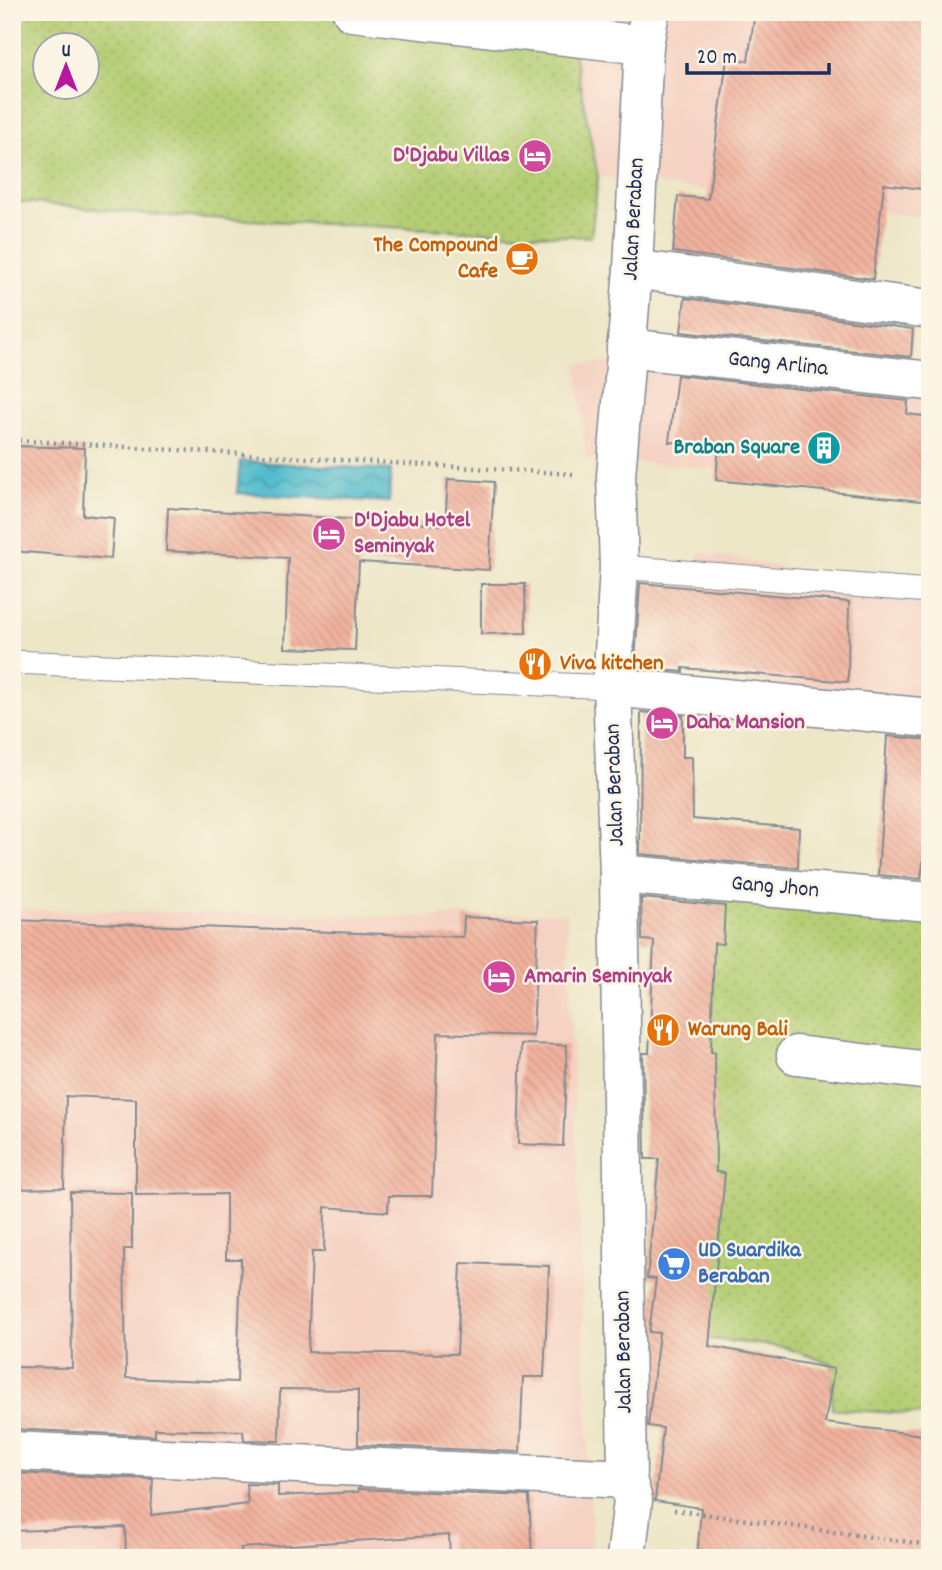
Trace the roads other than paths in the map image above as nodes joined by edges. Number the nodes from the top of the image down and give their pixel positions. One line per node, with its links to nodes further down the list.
1 (352, 12): 2 (street)
2 (647, 29): 3 (street, Jalan Beraban)
3 (632, 269): 4 (street); 5 (street, Jalan Beraban)
4 (930, 309)
5 (626, 348): 6 (street, Gang Arlina); 7 (street, Jalan Beraban)
6 (930, 381)
7 (619, 567): 8 (lane); 10 (street, Jalan Beraban)
8 (930, 591)
9 (12, 662): 10 (lane)
10 (612, 687): 11 (street); 12 (street, Jalan Beraban)
11 (930, 718)
12 (619, 874): 13 (street, Gang Jhon); 17 (street, Jalan Beraban)
13 (930, 902)
14 (796, 1055): 15 (street)
15 (930, 1071)
16 (12, 1451): 17 (street)
17 (630, 1489): 18 (street, Jalan Beraban)
18 (625, 1558)

